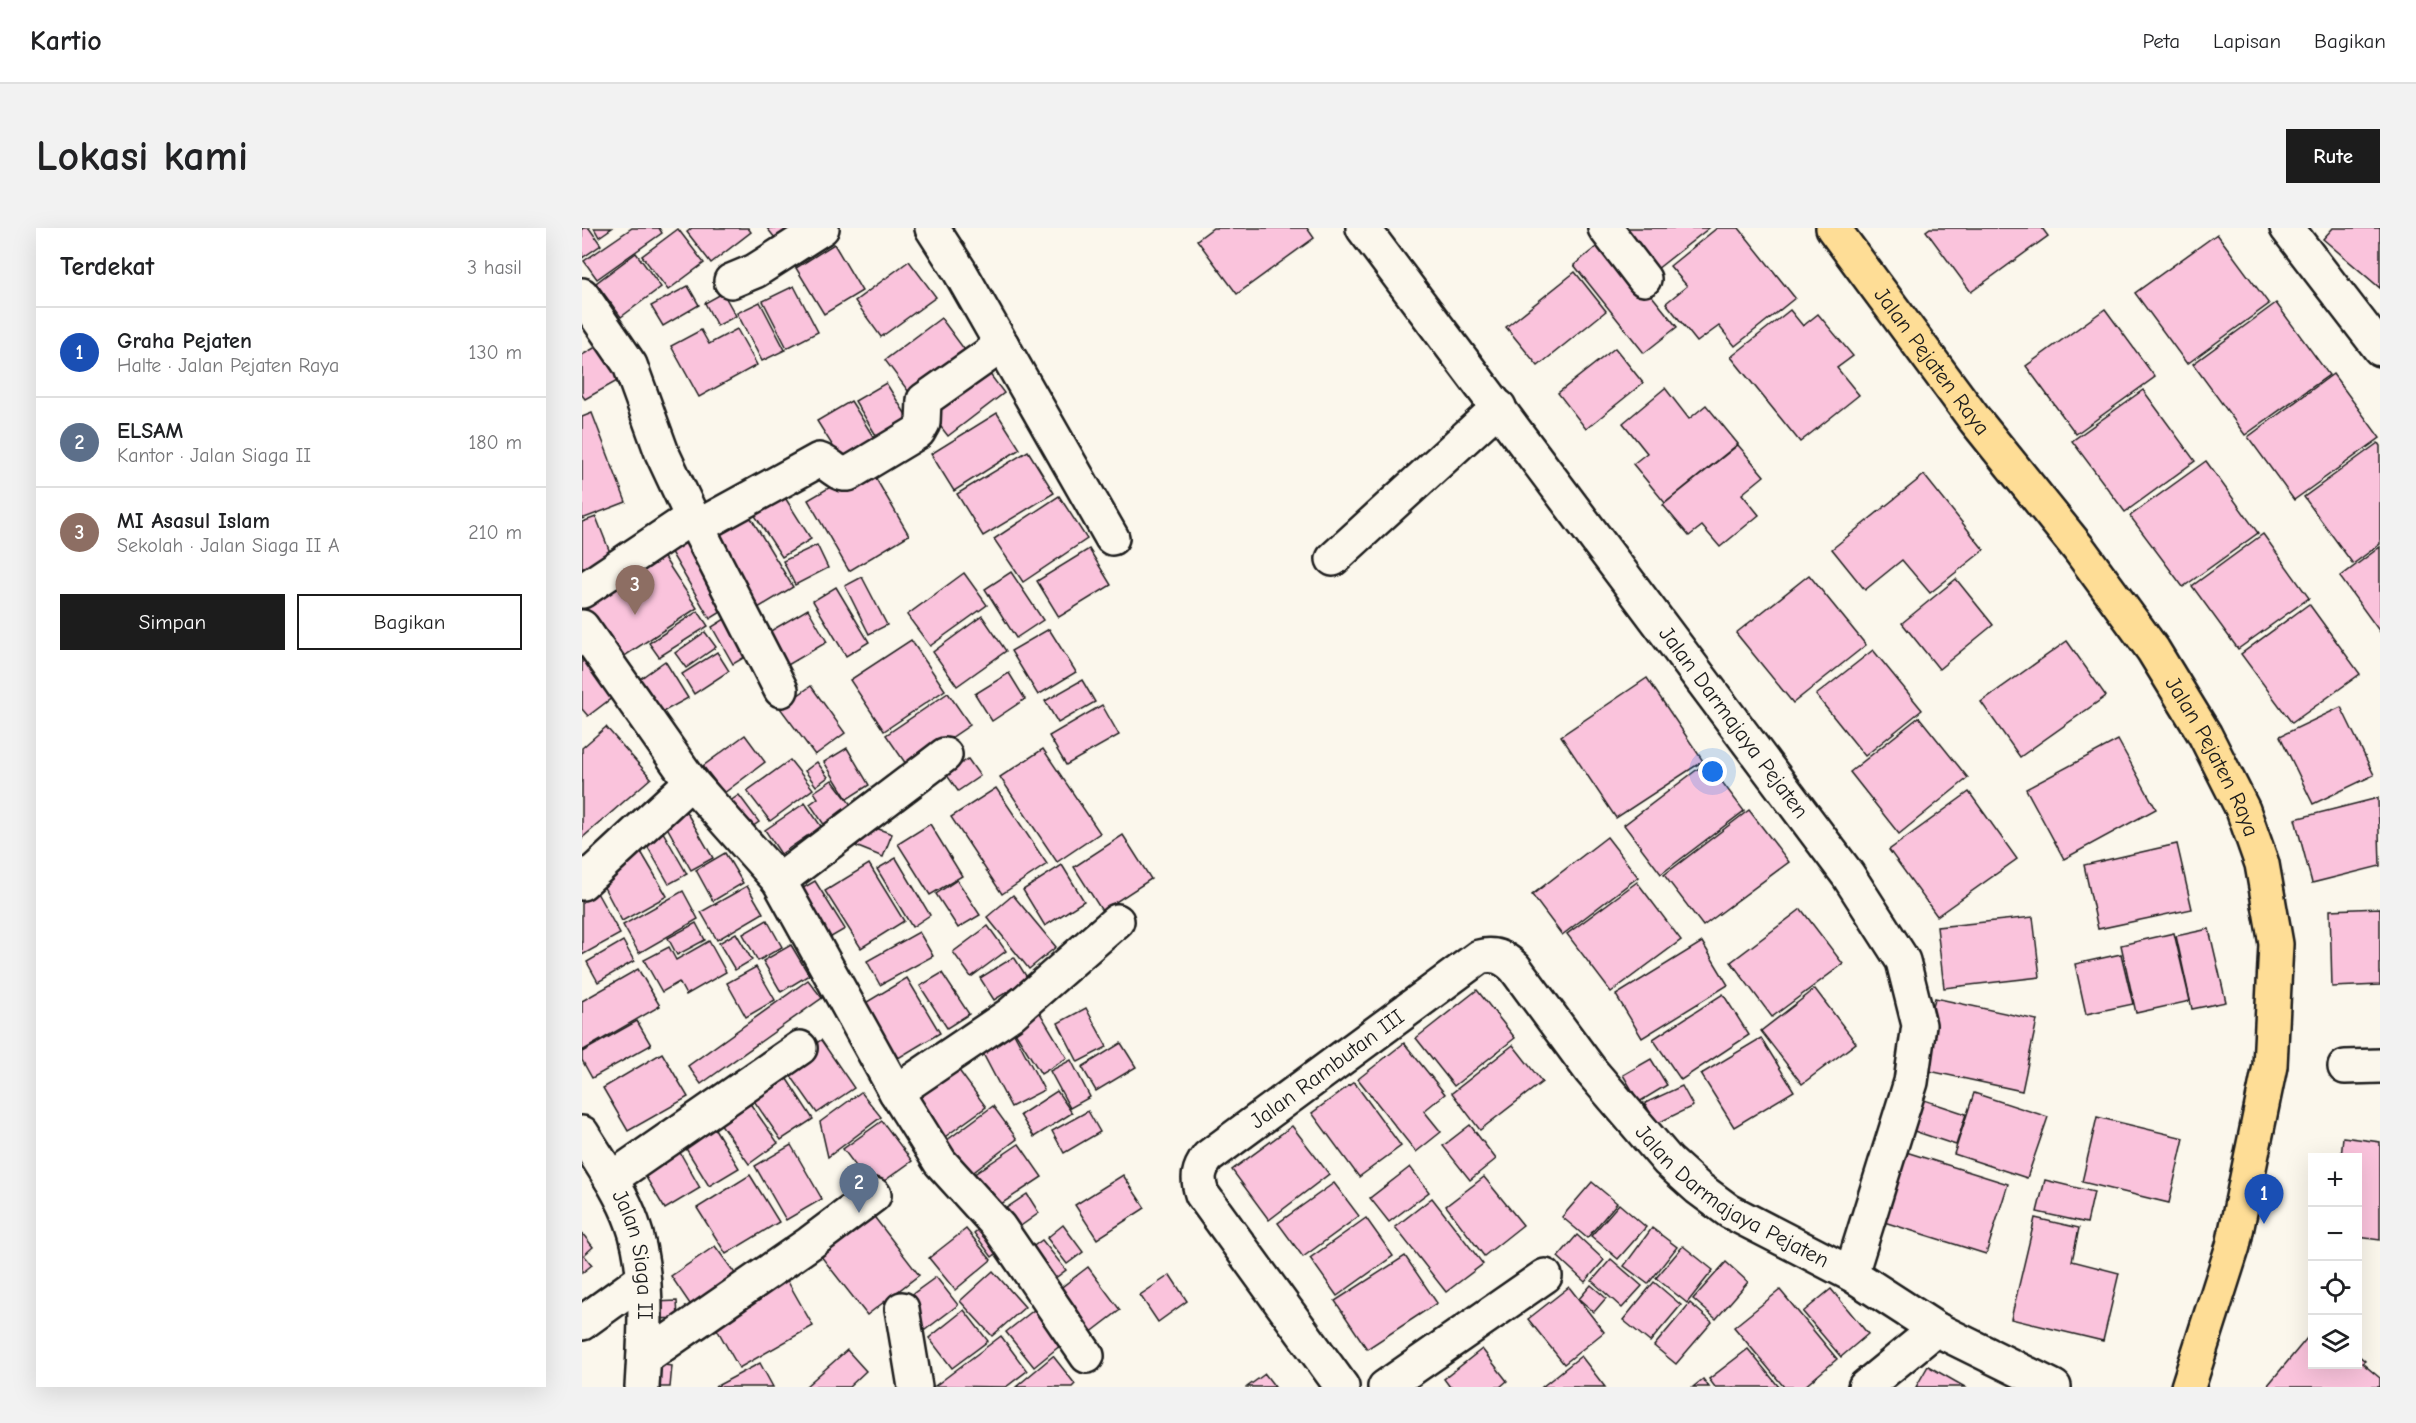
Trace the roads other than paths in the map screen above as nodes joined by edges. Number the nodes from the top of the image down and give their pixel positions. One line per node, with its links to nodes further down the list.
1 (822, 228): 8 (street)
2 (932, 228): 10 (street)
3 (1363, 228): 12 (street, Jalan Darmajaya Pejaten)
4 (1605, 228): 7 (street)
5 (1833, 228): 45 (main road, Jalan Pejaten Raya)
6 (2287, 228): 11 (street)
7 (1644, 279)
8 (731, 281)
9 (582, 295): 13 (street)
10 (1002, 345): 13 (street); 14 (street)
11 (2380, 350)
12 (1499, 407): 15 (street); 32 (street, Jalan Darmajaya Pejaten)
13 (695, 522): 16 (street); 18 (street)
14 (1112, 538)
15 (1333, 559)
16 (582, 591)
17 (582, 627): 20 (street)
18 (781, 690)
19 (945, 755): 21 (street)
20 (691, 782): 21 (street); 22 (street)
21 (779, 881): 28 (street)
22 (582, 883)
23 (1117, 921): 28 (street)
24 (1479, 957): 32 (street, Jalan Darmajaya Pejaten); 41 (street, Jalan Rambutan III)
25 (800, 1048): 30 (street)
26 (2380, 1066): 27 (street)
27 (2345, 1067)
28 (896, 1092): 38 (street)
29 (582, 1134): 30 (street, Jalan Siaga II)
30 (610, 1179): 34 (street, Jalan Siaga II)
31 (874, 1195): 39 (street)
32 (1851, 1274): 37 (street, Jalan Darmajaya Pejaten)
33 (1545, 1276): 42 (street)
34 (643, 1279): 36 (street); 39 (street, Jalan Siaga II)
35 (902, 1309): 40 (street)
36 (582, 1323)
37 (1936, 1329): 43 (street); 44 (street, Jalan Darmajaya Pejaten)
38 (1087, 1356)
39 (643, 1372)
40 (915, 1387)
41 (1342, 1387)
42 (1385, 1387)
43 (1865, 1387)
44 (2054, 1387)
45 (2188, 1387)

